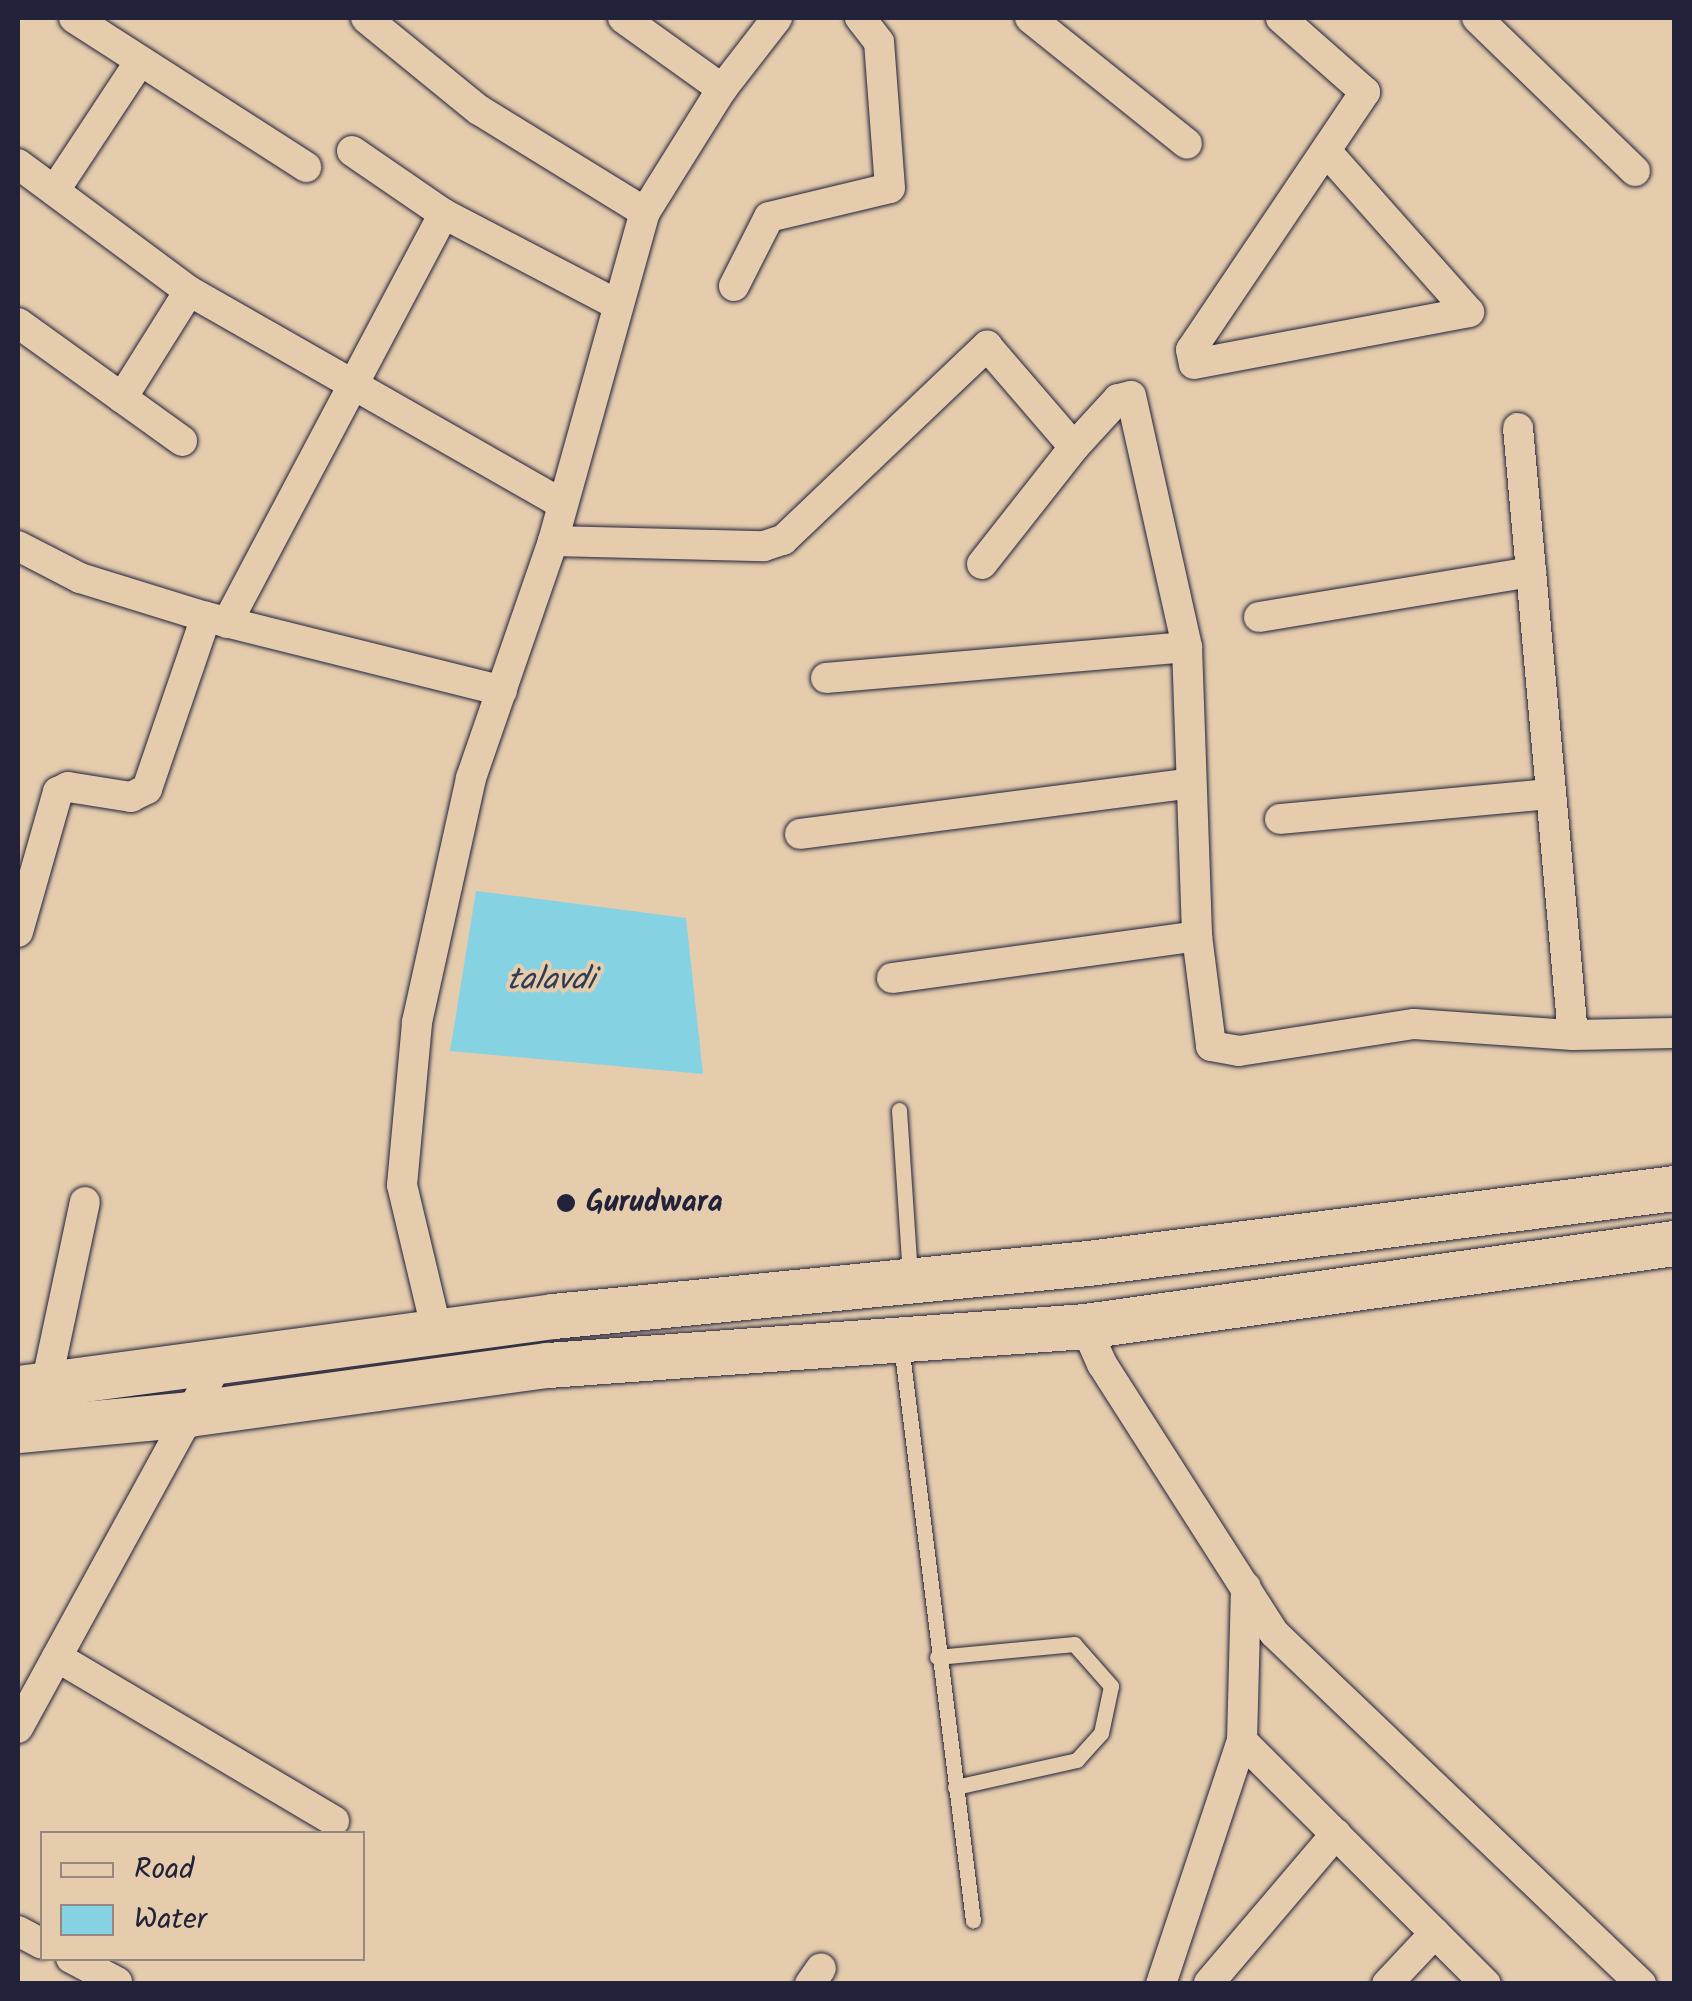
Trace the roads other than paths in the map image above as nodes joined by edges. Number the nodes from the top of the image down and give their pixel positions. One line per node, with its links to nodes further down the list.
1 (74, 18): 9 (street)
2 (366, 18): 17 (street)
3 (623, 18): 10 (street)
4 (777, 18): 10 (street)
5 (860, 18): 19 (street)
6 (1030, 18): 11 (street)
7 (1281, 18): 13 (street)
8 (1477, 18): 15 (street)
9 (140, 61): 14 (street); 16 (street)
10 (722, 88): 17 (street)
11 (1187, 144)
12 (352, 151): 18 (street)
13 (1327, 152): 13 (street)
14 (306, 168)
15 (1636, 171)
16 (31, 182): 20 (street)
17 (645, 212): 21 (street)
18 (444, 214): 21 (street); 23 (street)
19 (734, 286)
20 (190, 291): 23 (street); 24 (street)
21 (616, 304): 28 (street)
22 (18, 323): 24 (street)
23 (355, 388): 28 (street); 34 (street)
24 (122, 398): 26 (street)
25 (1518, 428): 32 (street)
26 (182, 441)
27 (1074, 447): 29 (street); 31 (street); 35 (street)
28 (562, 504): 29 (street)
29 (553, 541): 37 (street)
30 (18, 546): 34 (street)
31 (982, 564)
32 (1531, 572): 33 (street); 39 (street)
33 (1259, 617)
34 (216, 620): 37 (street); 42 (street)
35 (1187, 647): 36 (street); 38 (street)
36 (826, 678)
37 (502, 691): 53 (street)
38 (1188, 784): 41 (street); 43 (street)
39 (1551, 794): 40 (street); 46 (street)
40 (1280, 819)
41 (800, 834)
42 (18, 932)
43 (1197, 936): 44 (street); 46 (street)
44 (892, 978)
45 (1674, 1033): 46 (street)
46 (1573, 1035)
47 (898, 1110): 51 (lane)
48 (1674, 1188): 51 (main road)
49 (84, 1202): 56 (street)
50 (1674, 1243): 52 (main road)
51 (910, 1277): 53 (main road)
52 (1085, 1326): 54 (main road); 59 (street)
53 (437, 1332): 55 (main road)
54 (900, 1335): 57 (main road); 60 (lane)
55 (218, 1362): 56 (main road); 57 (street)
56 (32, 1386)
57 (189, 1414): 58 (main road); 61 (street)
58 (18, 1430)
59 (1246, 1587): 63 (street); 77 (street)
60 (937, 1656): 64 (lane); 64 (lane)
61 (57, 1658): 62 (street); 65 (street)
62 (18, 1728)
63 (1242, 1741): 66 (street); 74 (street)
64 (955, 1788): 67 (lane)
65 (334, 1821)
66 (1336, 1834): 69 (street); 73 (street)
67 (973, 1921)
68 (18, 1931): 70 (street)
69 (1435, 1932): 75 (street); 76 (street)
70 (40, 1943)
71 (77, 1961): 72 (street)
72 (116, 1982)
73 (1209, 1983)
74 (1161, 1984)
75 (1386, 1984)
76 (1486, 1984)
77 (1641, 1984)

